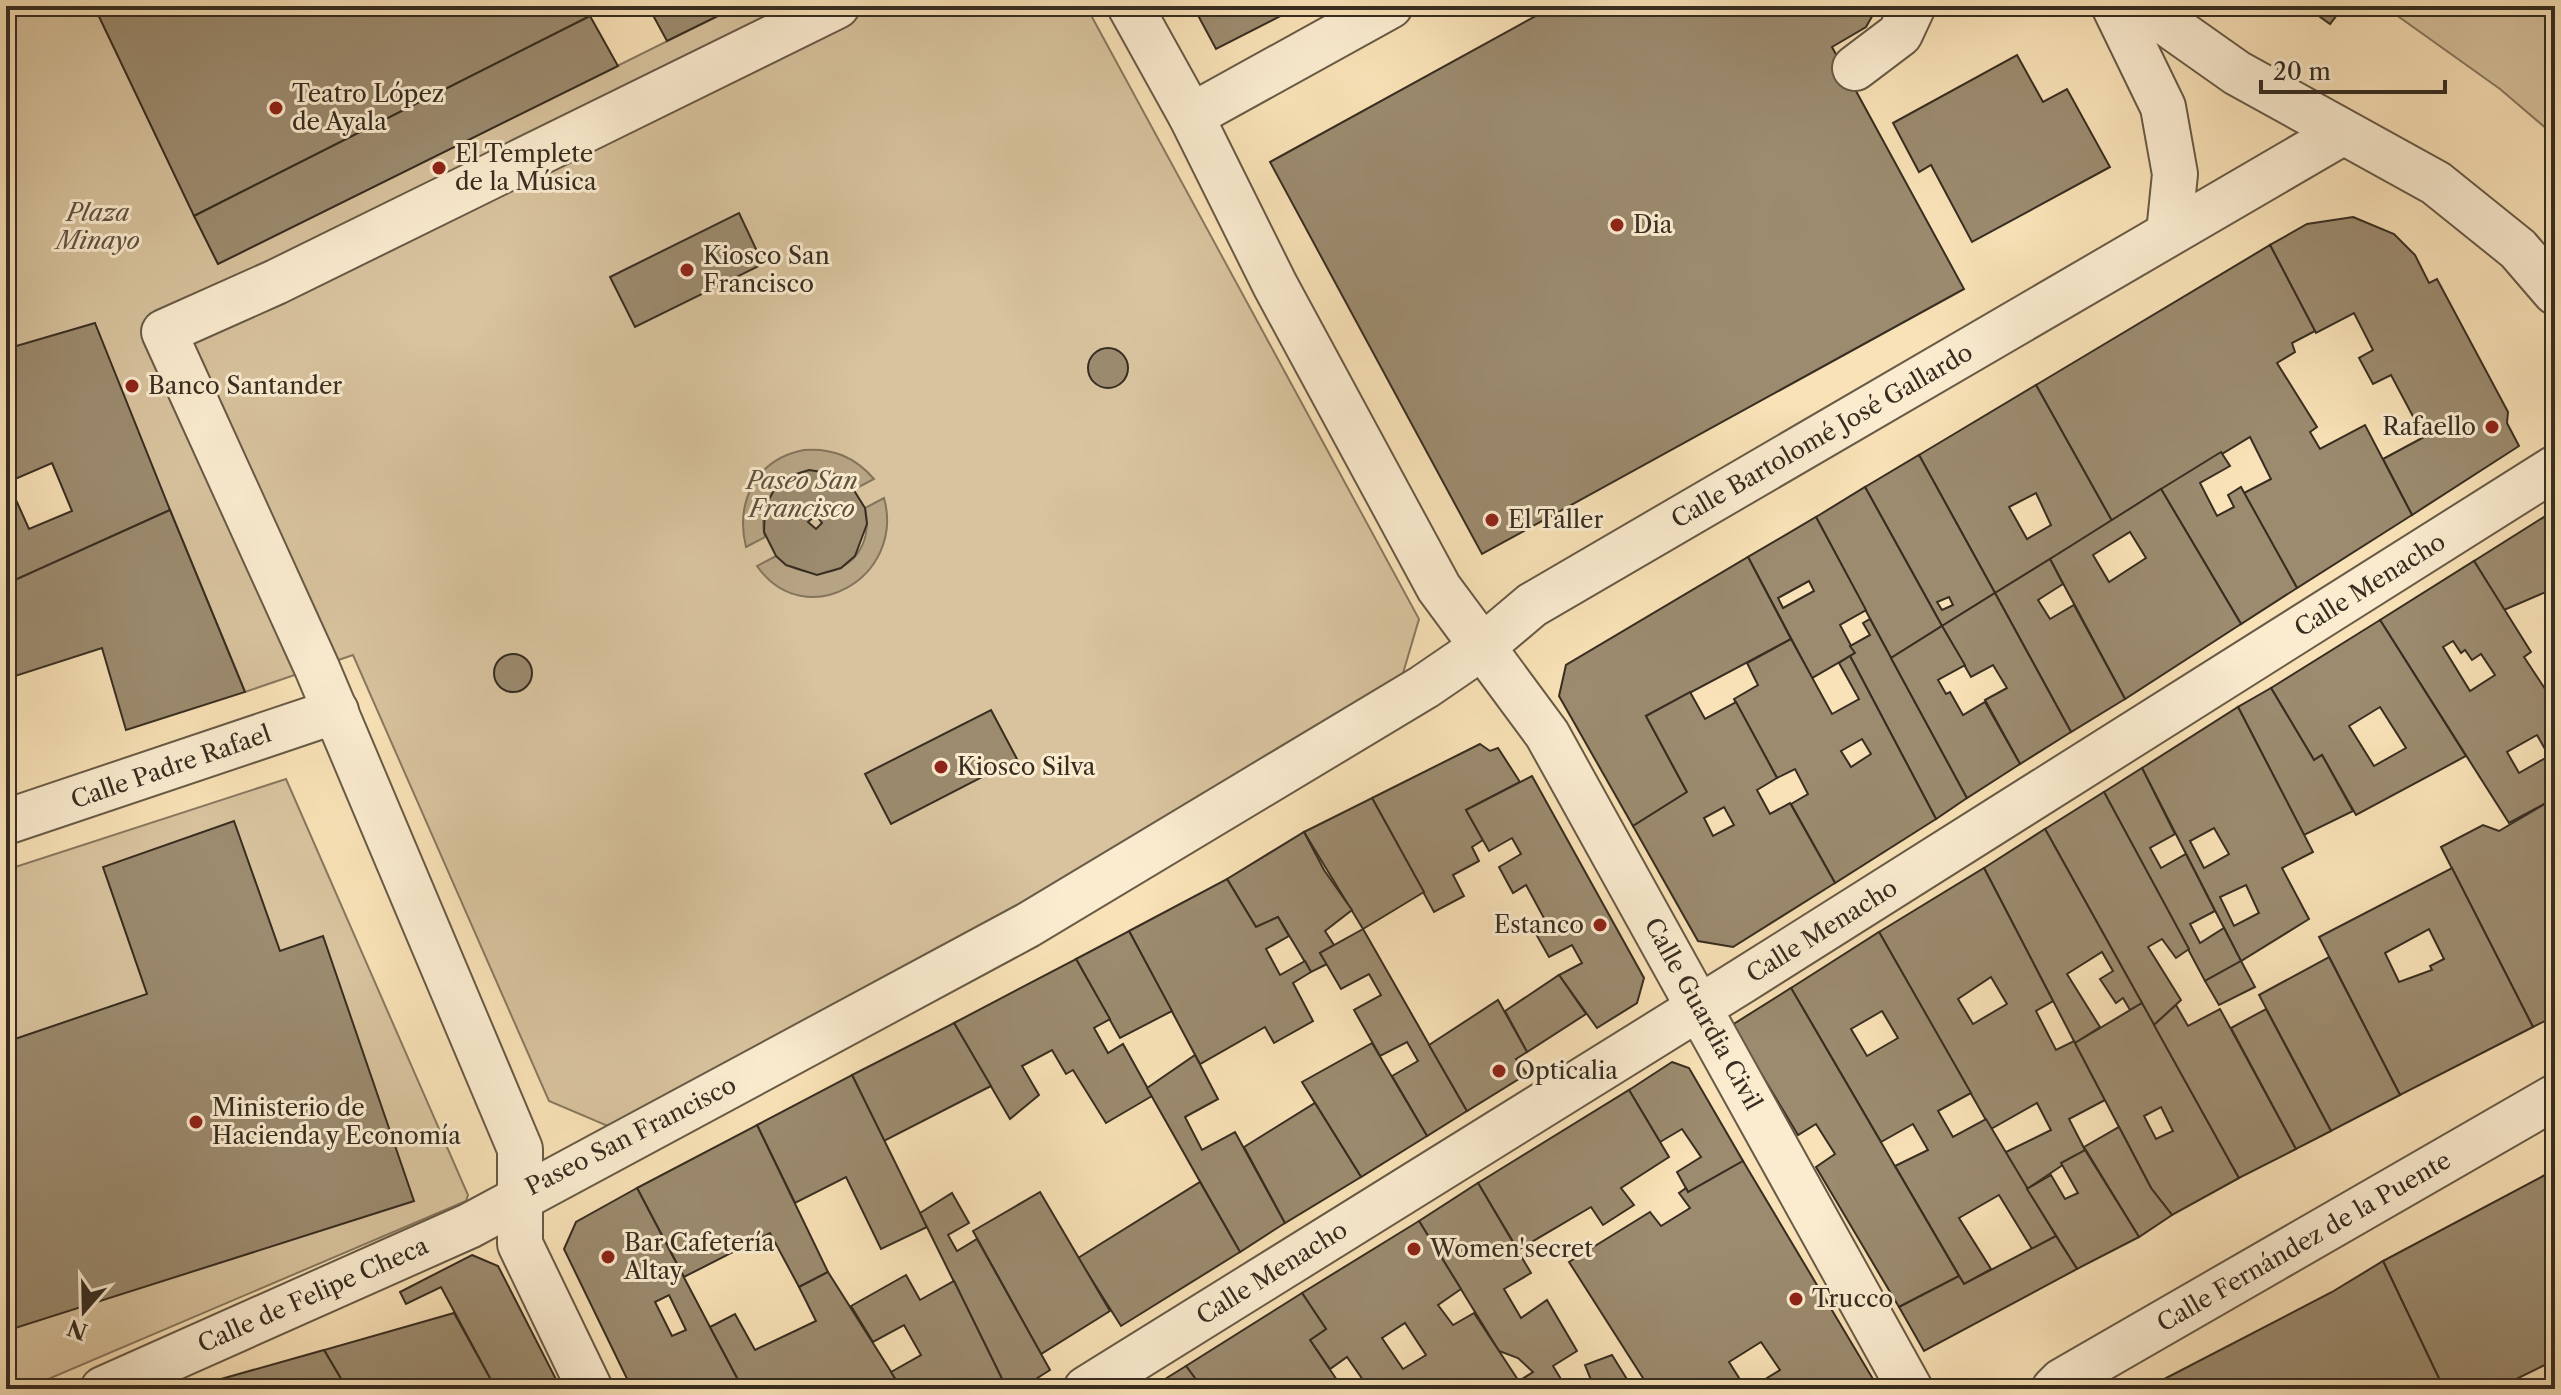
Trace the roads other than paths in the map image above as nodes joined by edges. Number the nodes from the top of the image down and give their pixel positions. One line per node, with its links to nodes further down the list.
1 (837, 6): 14 (street, Paseo San Francisco)
2 (1130, 6): 8 (street)
3 (1390, 6): 8 (street)
4 (1913, 6): 7 (street)
5 (2114, 6): 10 (street)
6 (2142, 6): 9 (street)
7 (1855, 68)
8 (1191, 116): 13 (street)
9 (2342, 133): 10 (street, Calle Bartolomé José Gallardo); 11 (street)
10 (2169, 233): 13 (street, Calle Bartolomé José Gallardo)
11 (2555, 292)
12 (2555, 468): 16 (street, Calle Menacho)
13 (1481, 648): 16 (street, Calle Guardia Civil); 18 (street, Paseo San Francisco)
14 (336, 711): 15 (street, Calle Padre Rafael); 18 (street, Paseo San Francisco)
15 (6, 822)
16 (1699, 1006): 21 (street, Calle Menacho); 22 (street, Calle Guardia Civil)
17 (2555, 1097): 23 (street, Calle Fernández de la Puente)
18 (521, 1198): 19 (street, Calle de Felipe Checa); 20 (street)
19 (103, 1389)
20 (590, 1389)
21 (1086, 1389)
22 (1910, 1389)
23 (2054, 1389)

